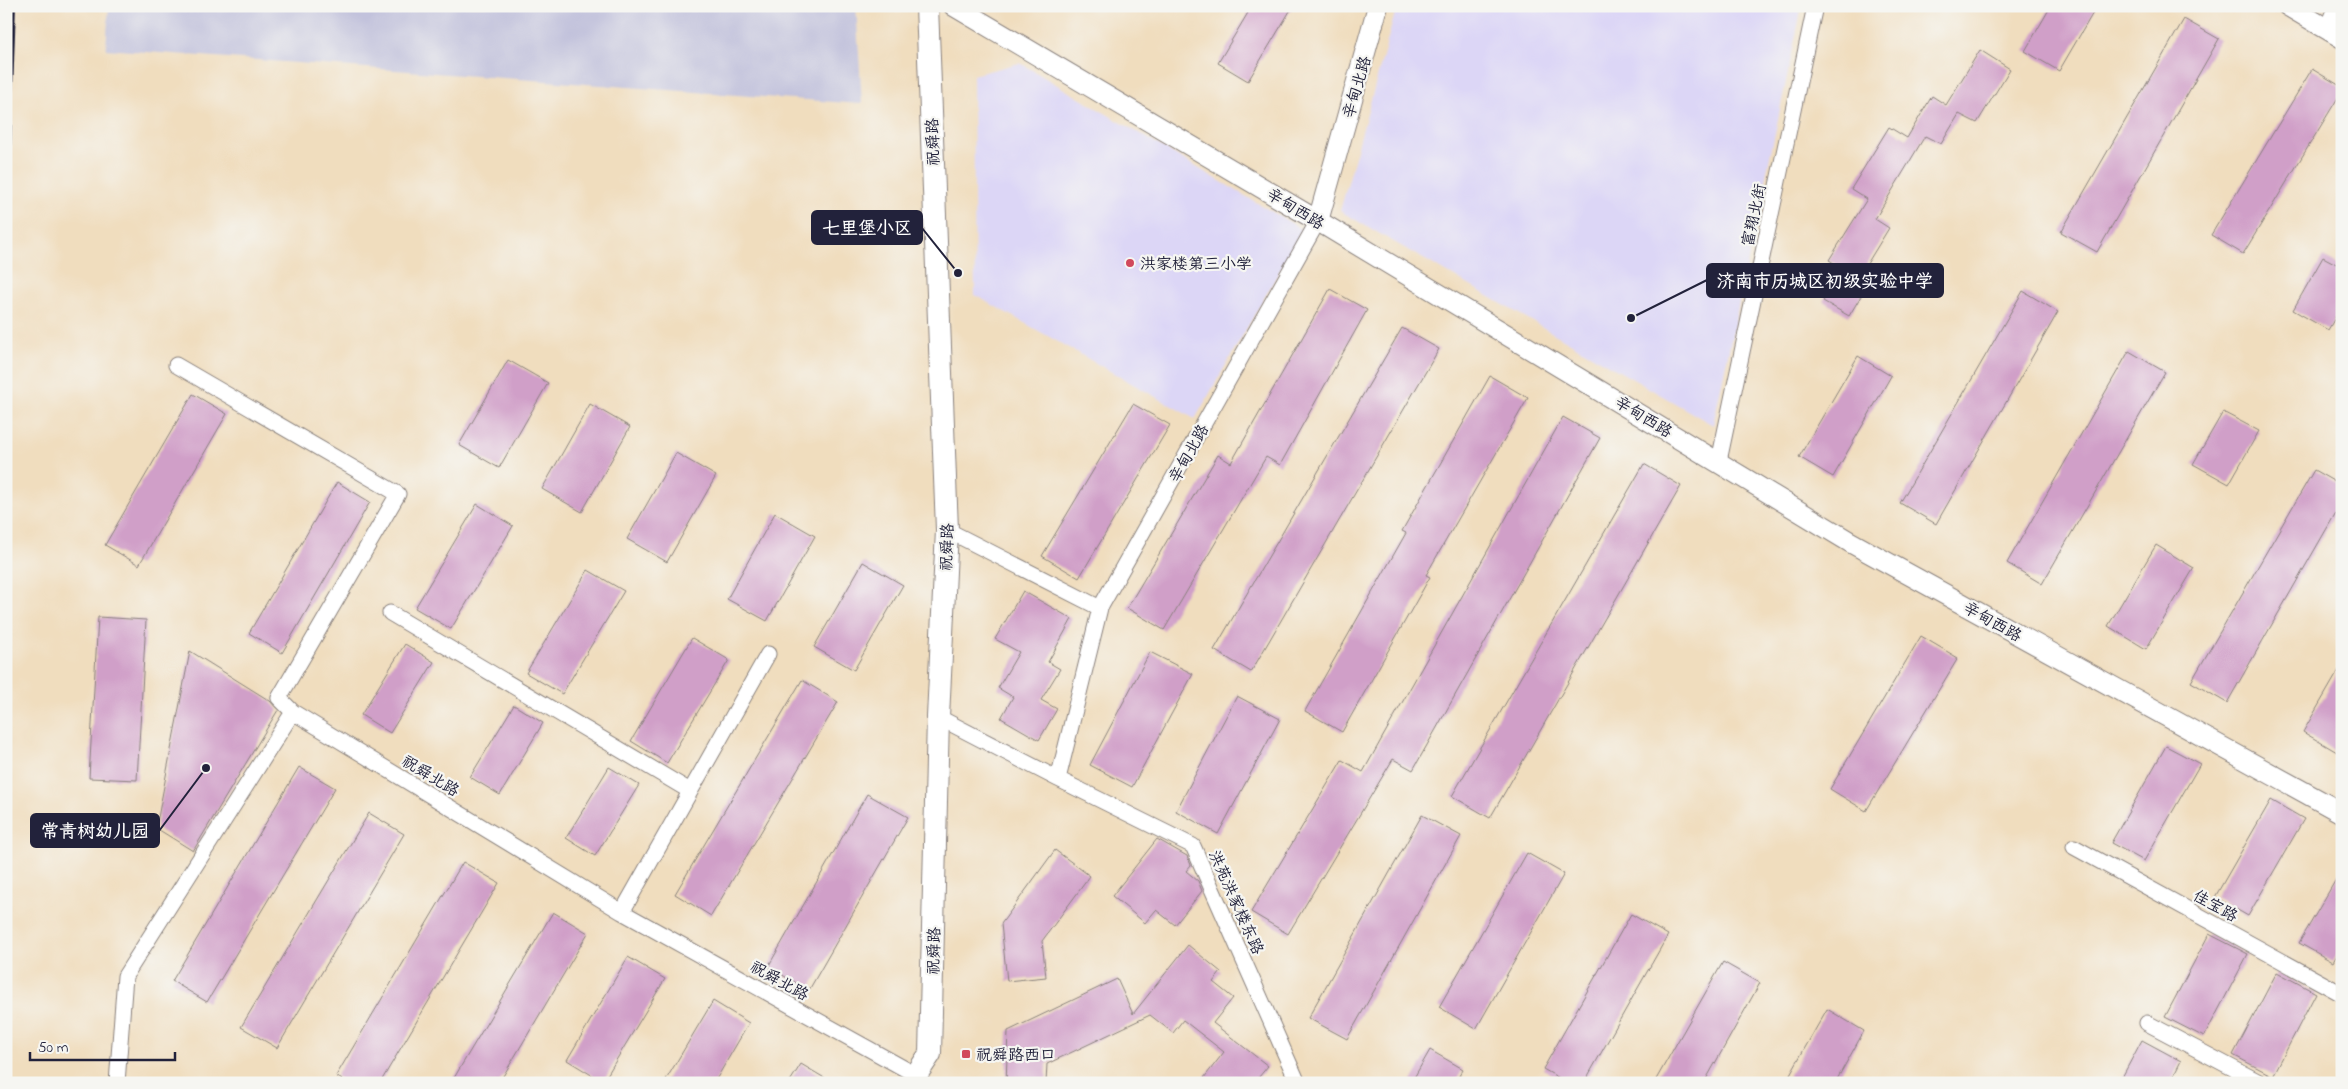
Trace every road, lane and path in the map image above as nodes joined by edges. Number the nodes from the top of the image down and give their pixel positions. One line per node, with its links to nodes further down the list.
1 (927, 6): 11 (main road, 祝舜路)
2 (954, 6): 8 (street, 辛甸西路)
3 (1378, 6): 8 (street, 辛甸北路)
4 (1815, 6): 10 (street, 富翔北街)
5 (2288, 6): 7 (street)
6 (2336, 6): 7 (street)
7 (2334, 34)
8 (1318, 221): 10 (street, 辛甸西路); 12 (street, 辛甸北路)
9 (176, 365): 15 (street)
10 (1719, 461): 19 (street, 辛甸西路)
11 (947, 530): 12 (street); 16 (main road, 祝舜路)
12 (1100, 608): 17 (street, 辛甸北路)
13 (390, 614): 18 (street)
14 (768, 654): 18 (street)
15 (293, 712): 21 (street, 祝舜北路); 25 (street)
16 (938, 718): 17 (street); 24 (main road, 祝舜路)
17 (1058, 779): 26 (street, 洪苑洪家楼东路)
18 (690, 791): 21 (street)
19 (2342, 813)
20 (2074, 847): 22 (street, 佳宝路)
21 (622, 912): 24 (street, 祝舜北路)
22 (2342, 994)
23 (2146, 1023): 27 (street)
24 (916, 1079)
25 (116, 1083)
26 (1298, 1083)
27 (2261, 1083)

